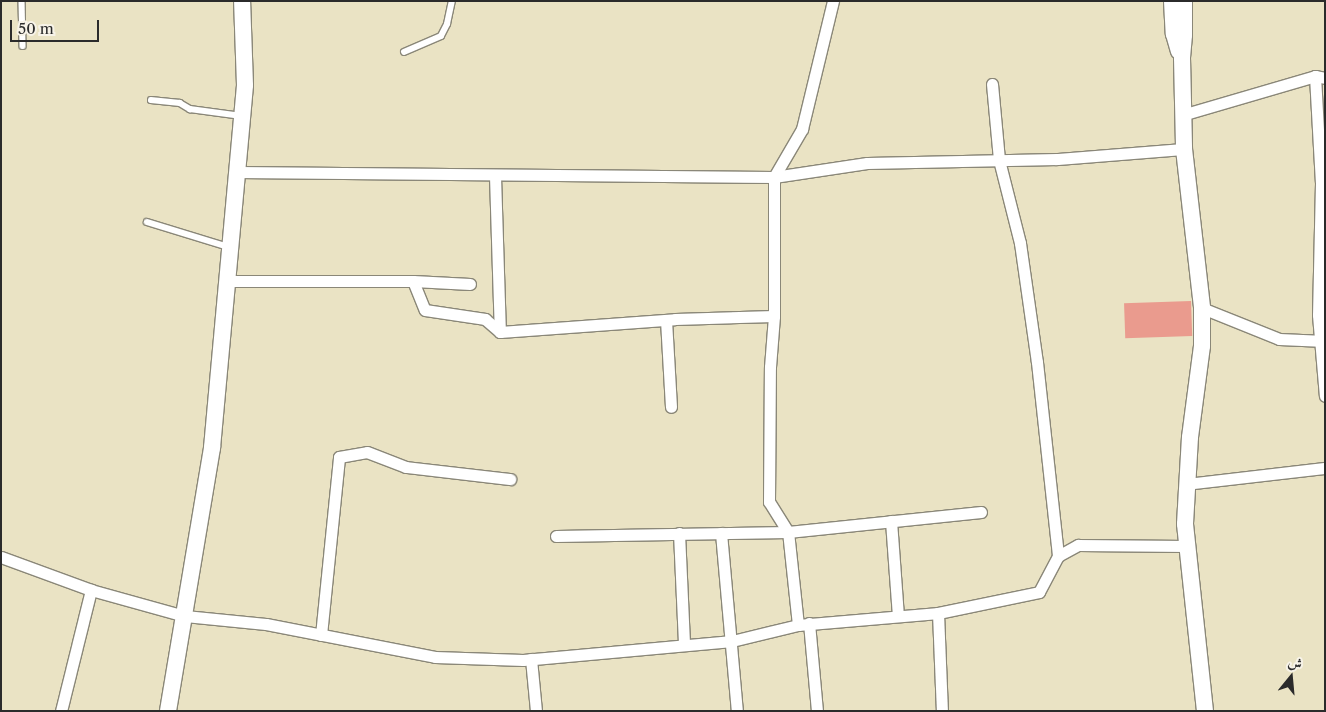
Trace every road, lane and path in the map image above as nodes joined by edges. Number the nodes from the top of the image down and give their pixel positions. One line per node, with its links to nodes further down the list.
1 (22, 1): 7 (lane)
2 (242, 1): 14 (street)
3 (452, 1): 8 (lane)
4 (833, 1): 19 (street)
5 (1172, 1): 9 (street)
6 (1184, 1): 9 (street)
7 (22, 46)
8 (404, 52)
9 (1182, 58): 13 (street)
10 (1320, 77): 13 (street); 29 (street)
11 (992, 84): 16 (street)
12 (151, 100): 14 (lane)
13 (1182, 115): 15 (street)
14 (242, 116): 17 (street)
15 (1184, 149): 16 (street); 25 (street)
16 (999, 160): 19 (street); 42 (street)
17 (237, 172): 18 (street); 21 (street)
18 (495, 176): 19 (street); 28 (street)
19 (774, 177): 26 (street)
20 (147, 222): 21 (lane)
21 (229, 247): 22 (street)
22 (226, 281): 23 (street); 46 (street)
23 (414, 281): 24 (street); 28 (street)
24 (470, 284)
25 (1202, 308): 29 (street); 34 (street)
26 (774, 316): 27 (street); 37 (street)
27 (666, 320): 28 (street); 31 (street)
28 (500, 332)
29 (1322, 341): 30 (street)
30 (1325, 396)
31 (671, 407)
32 (1325, 468): 34 (street)
33 (510, 479): 49 (street)
34 (1186, 484): 41 (street)
35 (981, 512): 36 (street)
36 (891, 521): 37 (street); 47 (street)
37 (788, 532): 38 (street); 48 (street)
38 (720, 533): 39 (street); 50 (street)
39 (679, 534): 40 (street); 51 (street)
40 (556, 536)
41 (1186, 546): 42 (street); 59 (street)
42 (1058, 556): 45 (street)
43 (1, 557): 44 (street)
44 (91, 590): 46 (street); 53 (street)
45 (938, 613): 47 (street); 58 (street)
46 (185, 616): 49 (street); 54 (street)
47 (898, 616): 48 (street)
48 (804, 624): 50 (street); 57 (street)
49 (321, 635): 52 (street)
50 (732, 641): 51 (street); 56 (street)
51 (684, 646): 52 (street)
52 (531, 660): 55 (street)
53 (61, 711)
54 (168, 711)
55 (536, 711)
56 (737, 711)
57 (817, 711)
58 (942, 711)
59 (1206, 711)

